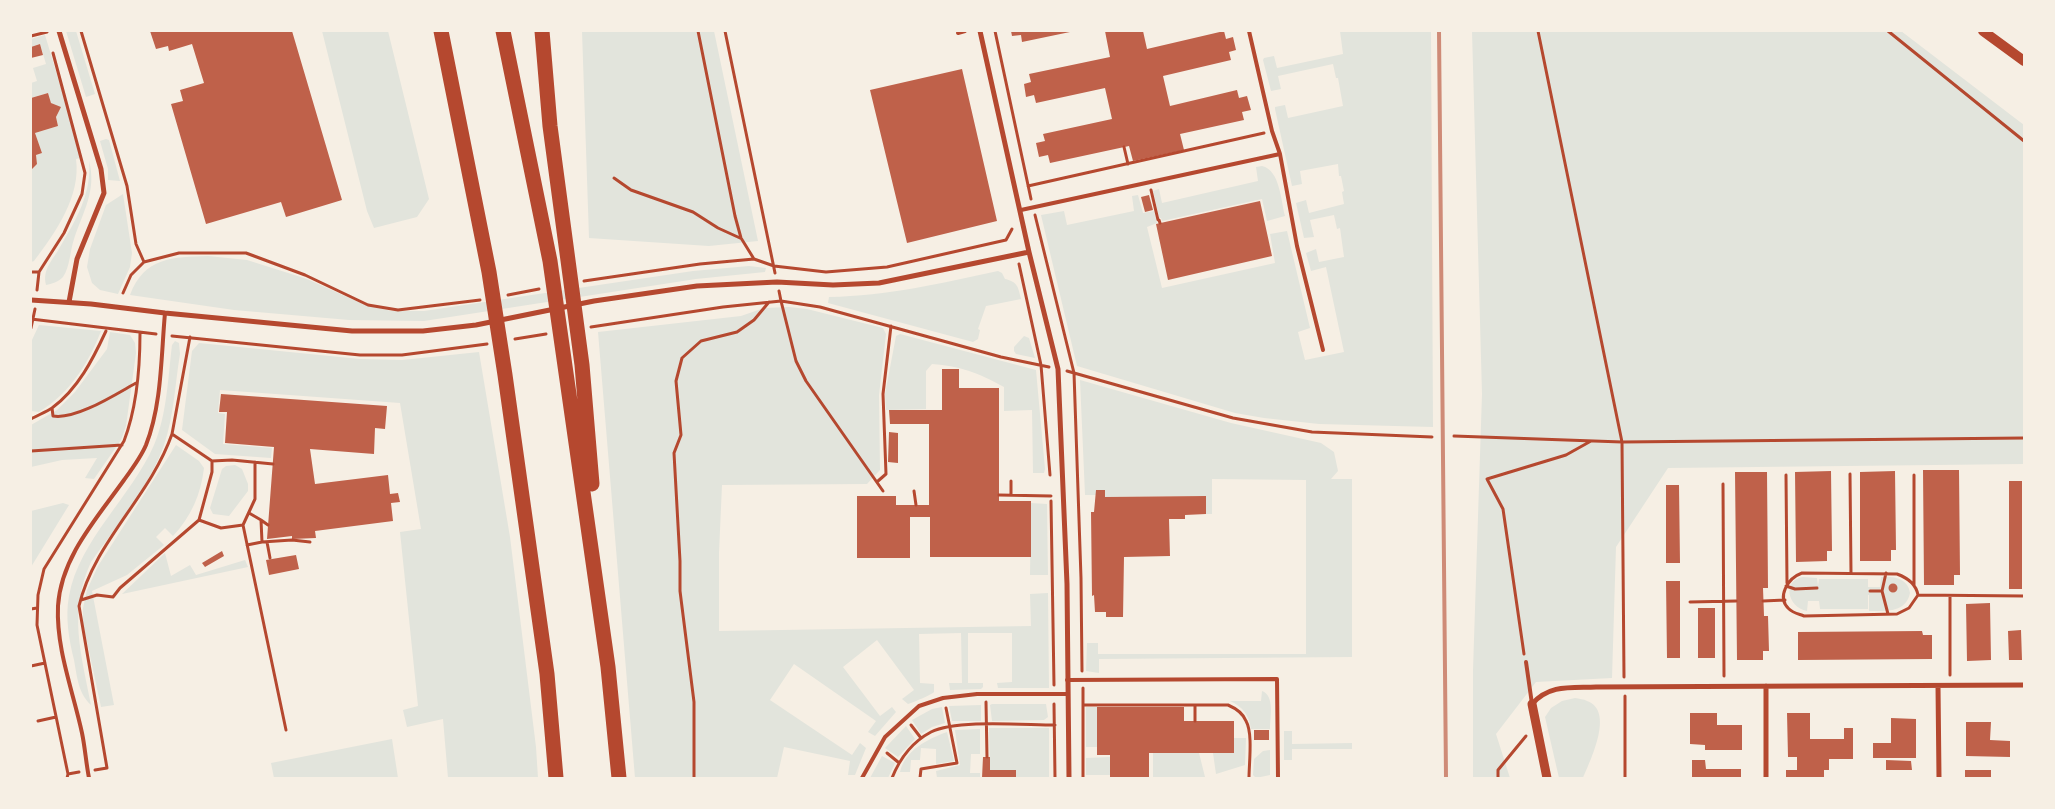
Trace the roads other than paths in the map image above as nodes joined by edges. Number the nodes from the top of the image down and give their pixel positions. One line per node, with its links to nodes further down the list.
1 (59, 31): 17 (street)
2 (437, 31): 12 (highway)
3 (441, 31): 12 (highway)
4 (503, 31): 21 (highway)
5 (542, 31): 21 (highway)
6 (965, 31): 10 (lane)
7 (980, 31): 14 (street)
8 (1249, 31): 13 (lane)
9 (1983, 31): 11 (main road)
10 (958, 33)
11 (2024, 61)
12 (450, 76): 29 (highway)
13 (1280, 154): 14 (lane); 19 (lane)
14 (1021, 210): 15 (street)
15 (1029, 252): 18 (street); 22 (street)
16 (31, 300): 17 (street)
17 (69, 302): 18 (street)
18 (165, 313): 28 (lane)
19 (1323, 350)
20 (1526, 662): 27 (lane)
21 (608, 668): 30 (highway)
22 (1067, 680): 26 (street); 33 (lane)
23 (2024, 685): 25 (street)
24 (1766, 686): 25 (street); 27 (street); 35 (street)
25 (1938, 686): 36 (street)
26 (1068, 694): 31 (lane); 32 (street)
27 (1532, 704): 34 (street)
28 (89, 778)
29 (556, 778)
30 (619, 778)
31 (862, 778)
32 (1069, 778)
33 (1278, 778)
34 (1547, 778)
35 (1766, 778)
36 (1939, 778)

